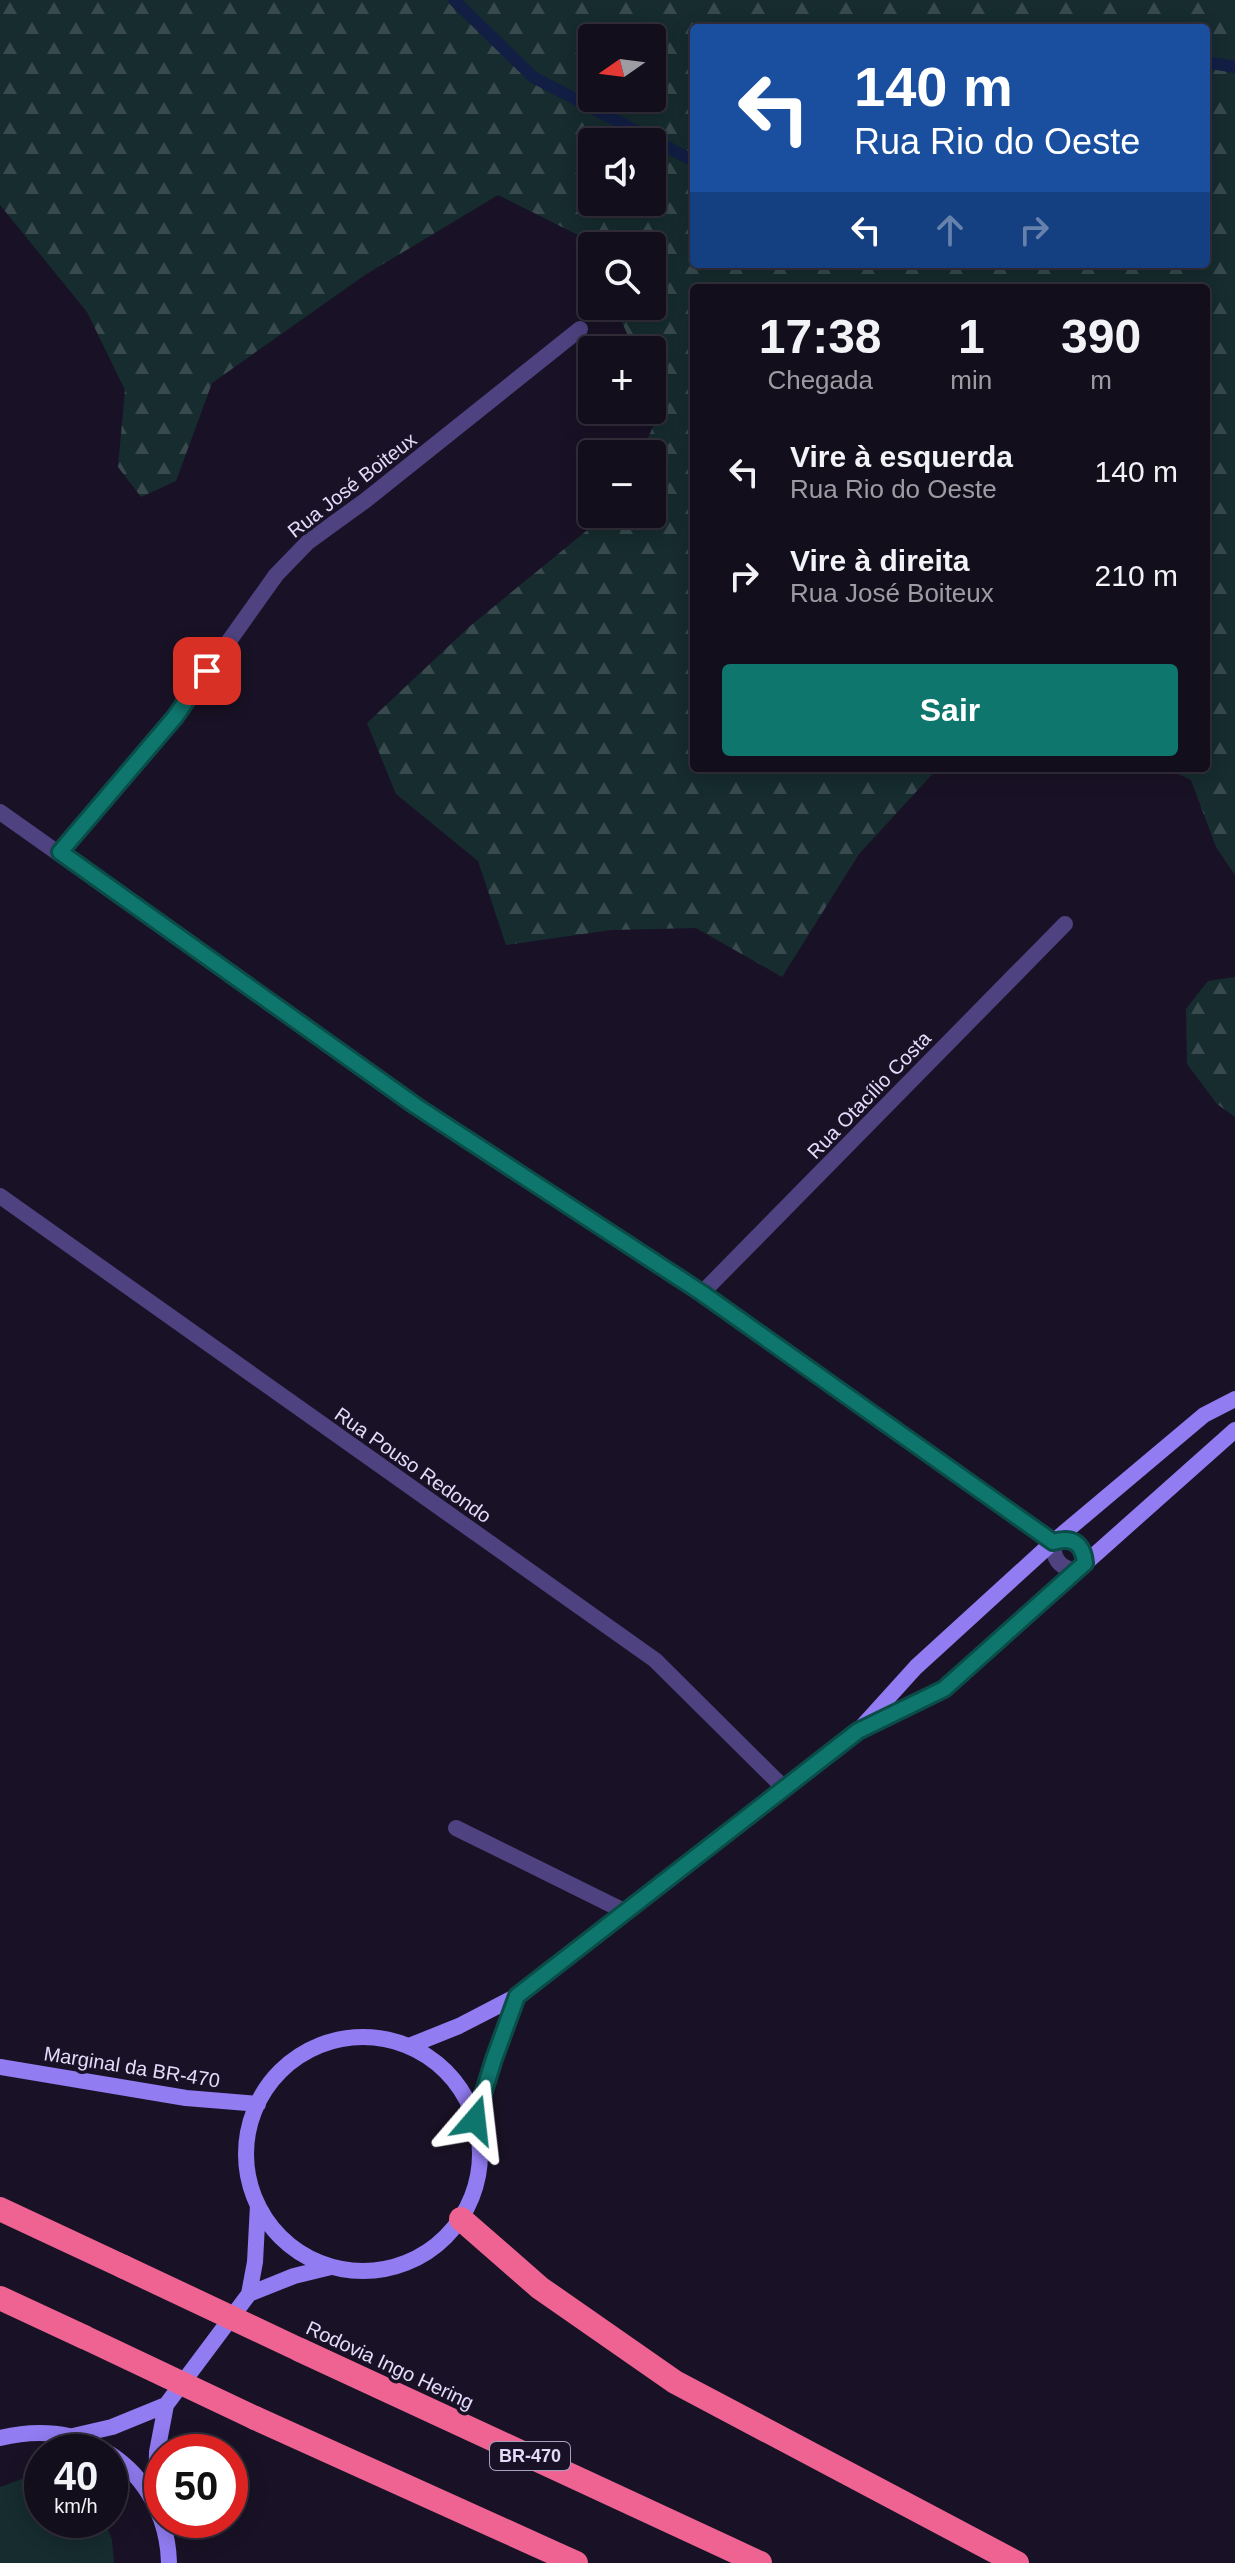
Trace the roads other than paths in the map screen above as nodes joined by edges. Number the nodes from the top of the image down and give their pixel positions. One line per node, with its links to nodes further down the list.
1 (580, 329): 3 (street, Rua José Boiteux)
2 (0, 812): 3 (street)
3 (60, 852): 6 (street)
4 (1065, 924): 6 (street, Rua Otacílio Costa)
5 (0, 1196): 12 (street, Rua Pouso Redondo)
6 (702, 1293): 9 (street)
7 (1235, 1399): 9 (main road)
8 (1235, 1430): 10 (main road)
9 (1053, 1542): 10 (street); 10 (street); 11 (main road)
10 (1080, 1567): 11 (main road)
11 (858, 1731): 12 (main road)
12 (784, 1788): 14 (main road)
13 (456, 1828): 14 (street)
14 (626, 1912): 15 (main road)
15 (517, 1996): 16 (main road); 19 (main road)
16 (409, 2046): 18 (main road); 19 (main road)
17 (0, 2067): 18 (main road, Marginal da BR-470)
18 (258, 2104): 20 (main road)
19 (475, 2120): 22 (main road)
20 (258, 2203): 23 (main road); 24 (main road)
21 (0, 2209): 36 (highway, Rodovia Ingo Hering / BR-470, bridge)
22 (461, 2219): 23 (main road); 37 (highway)
23 (332, 2266): 24 (main road)
24 (249, 2294): 26 (main road)
25 (0, 2298): 35 (highway, bridge)
26 (166, 2405): 28 (main road); 29 (main road)
27 (53, 2434): 30 (main road)
28 (82, 2434)
29 (160, 2434)
30 (0, 2438)
31 (128, 2468): 32 (main road)
32 (144, 2487)
33 (167, 2538): 34 (main road)
34 (169, 2563)
35 (576, 2563)
36 (760, 2563)
37 (1017, 2563)

